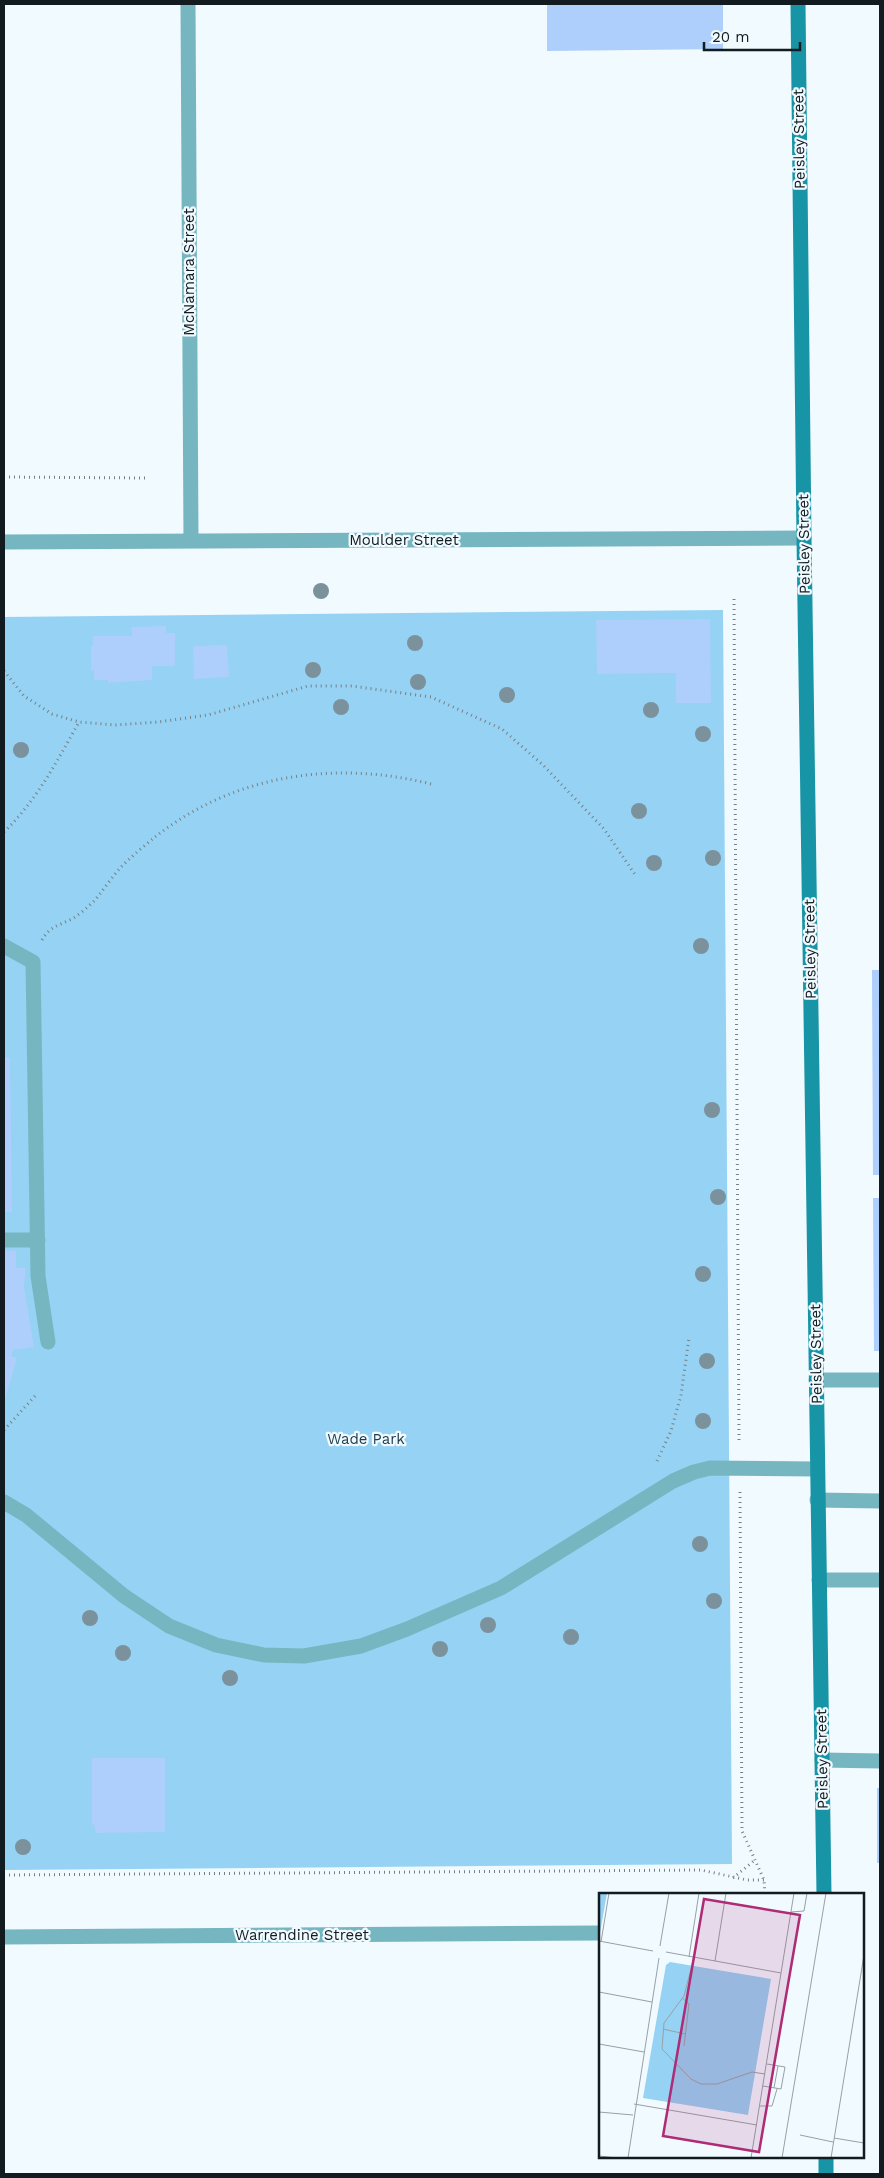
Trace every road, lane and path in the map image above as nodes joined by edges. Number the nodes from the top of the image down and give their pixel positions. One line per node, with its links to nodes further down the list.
1 (188, 4): 6 (street, McNamara Street)
2 (798, 4): 5 (main road, Peisley Street)
3 (4, 477): 4 (path)
4 (146, 478)
5 (804, 538): 6 (street, Moulder Street); 20 (main road, Peisley Street)
6 (191, 541): 7 (street, Moulder Street)
7 (4, 542)
8 (734, 599): 25 (path)
9 (4, 671): 10 (path)
10 (80, 722): 12 (path); 13 (path)
11 (431, 784): 15 (path)
12 (4, 832)
13 (636, 876)
14 (4, 946): 15 (street)
15 (33, 962): 17 (street)
16 (4, 1240): 17 (street)
17 (38, 1240): 19 (street)
18 (689, 1338): 24 (path)
19 (48, 1342)
20 (816, 1380): 21 (street); 26 (main road, Peisley Street)
21 (880, 1380)
22 (36, 1395): 23 (path)
23 (4, 1430)
24 (656, 1465)
25 (739, 1469): 26 (street); 29 (street); 34 (path)
26 (817, 1470): 27 (main road, Peisley Street)
27 (817, 1500): 28 (street); 30 (main road, Peisley Street)
28 (880, 1501)
29 (4, 1502)
30 (819, 1580): 31 (street); 32 (main road, Peisley Street)
31 (880, 1580)
32 (822, 1760): 33 (street); 39 (main road, Peisley Street)
33 (880, 1760)
34 (755, 1860): 36 (path); 37 (path)
35 (4, 1875): 36 (path)
36 (732, 1878): 37 (path)
37 (764, 1880): 38 (path)
38 (766, 1893)
39 (824, 1893)
40 (599, 1933): 41 (street, Warrendine Street)
41 (4, 1937)
42 (826, 2158): 43 (main road)
43 (826, 2174)

